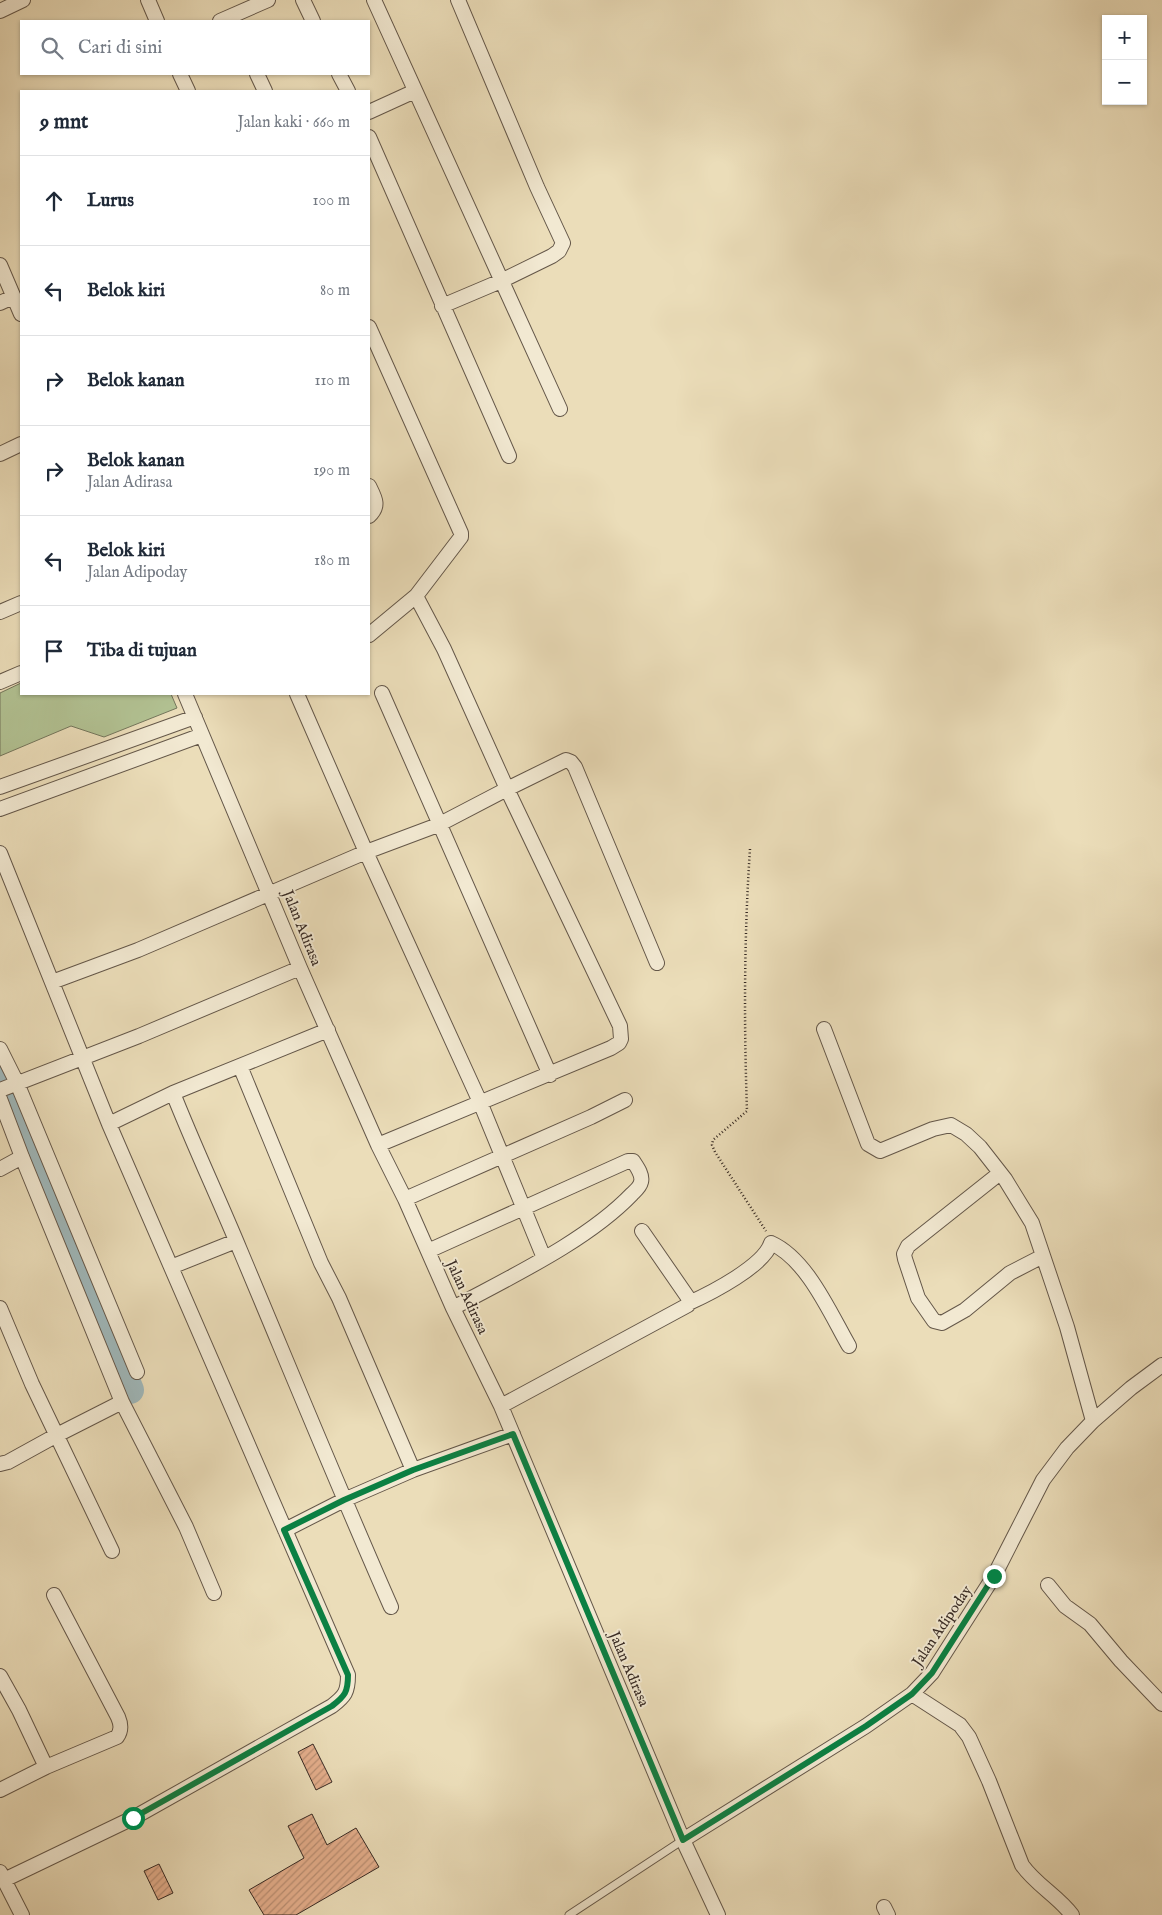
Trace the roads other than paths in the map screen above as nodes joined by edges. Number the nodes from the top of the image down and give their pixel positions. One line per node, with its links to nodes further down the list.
1 (23, 0): 7 (street)
2 (148, 0): 8 (street)
3 (268, 0): 9 (street)
4 (303, 0): 10 (street)
5 (374, 0): 17 (street)
6 (458, 0): 21 (street)
7 (0, 11)
8 (157, 20)
9 (228, 20)
10 (313, 20)
11 (180, 75): 14 (street)
12 (257, 75): 15 (street)
13 (340, 75): 16 (street)
14 (188, 90)
15 (265, 90)
16 (347, 90)
17 (415, 91): 18 (street); 21 (street)
18 (370, 112)
19 (370, 139): 24 (street)
20 (0, 265): 22 (street)
21 (500, 282): 24 (street); 27 (street)
22 (13, 297): 23 (street); 25 (street)
23 (0, 303)
24 (442, 306): 30 (street)
25 (20, 312)
26 (370, 329): 33 (street)
27 (560, 410)
28 (20, 444): 29 (street)
29 (0, 454)
30 (509, 456)
31 (370, 488): 32 (street)
32 (370, 515)
33 (416, 596): 36 (street); 45 (street)
34 (20, 603): 35 (street)
35 (0, 612)
36 (370, 633)
37 (20, 673): 38 (street)
38 (0, 682)
39 (382, 693): 47 (street)
40 (185, 695): 42 (street, Jalan Adirasa)
41 (296, 695): 48 (street)
42 (195, 717): 43 (street, Jalan Adirasa); 44 (street)
43 (202, 735): 46 (street); 50 (street, Jalan Adirasa)
44 (0, 787)
45 (507, 789): 47 (street); 51 (street); 59 (street)
46 (0, 809)
47 (438, 825): 48 (street); 59 (street)
48 (366, 852): 50 (street); 65 (street)
49 (0, 853): 53 (street)
50 (271, 894): 52 (street, Jalan Adirasa); 53 (street)
51 (657, 963)
52 (300, 968): 55 (street, Jalan Adirasa); 57 (street)
53 (52, 982): 57 (street)
54 (824, 1029): 71 (street)
55 (328, 1030): 58 (street); 67 (street, Jalan Adirasa)
56 (0, 1049): 60 (street)
57 (82, 1058): 60 (street); 66 (street)
58 (240, 1066): 62 (street); 92 (street)
59 (550, 1074): 65 (street)
60 (16, 1083): 61 (street); 85 (street)
61 (0, 1090)
62 (173, 1093): 66 (street); 75 (street)
63 (0, 1098): 69 (street)
64 (625, 1100): 68 (street)
65 (480, 1102): 67 (street); 68 (street)
66 (109, 1124): 79 (street)
67 (378, 1145): 72 (street, Jalan Adirasa)
68 (502, 1156): 72 (street); 73 (street)
69 (22, 1158): 70 (street); 86 (street)
70 (0, 1169)
71 (1000, 1173): 77 (street); 77 (street)
72 (405, 1199): 76 (street, Jalan Adirasa)
73 (523, 1208): 76 (street); 78 (street); 78 (street)
74 (642, 1232): 80 (street)
75 (236, 1241): 79 (street); 93 (street)
76 (428, 1251): 82 (street, Jalan Adirasa)
77 (1043, 1256): 88 (street)
78 (544, 1258): 82 (street)
79 (172, 1267): 94 (street)
80 (689, 1303): 83 (street); 87 (street)
81 (0, 1308): 90 (street)
82 (453, 1308): 87 (street, Jalan Adirasa)
83 (849, 1346)
84 (1162, 1365): 88 (street, Jalan Adipoday)
85 (137, 1372)
86 (122, 1402): 90 (street); 97 (street)
87 (501, 1406): 89 (street, Jalan Adirasa)
88 (1092, 1421): 101 (street, Jalan Adipoday)
89 (513, 1434): 92 (street); 105 (street, Jalan Adirasa)
90 (57, 1435): 91 (street); 95 (street)
91 (0, 1464)
92 (413, 1470): 93 (street)
93 (344, 1500): 94 (street); 99 (street)
94 (284, 1530): 106 (street)
95 (112, 1551)
96 (1048, 1585): 102 (street)
97 (214, 1593)
98 (54, 1595): 103 (street)
99 (391, 1606)
100 (0, 1676): 103 (street)
101 (912, 1694): 105 (street, Jalan Adipoday); 110 (street)
102 (1162, 1704)
103 (46, 1767): 104 (street)
104 (0, 1790)
105 (683, 1840): 108 (lane); 109 (street, Jalan Adirasa)
106 (2, 1876): 107 (street)
107 (22, 1915)
108 (570, 1915)
109 (718, 1915)
110 (1072, 1915)

